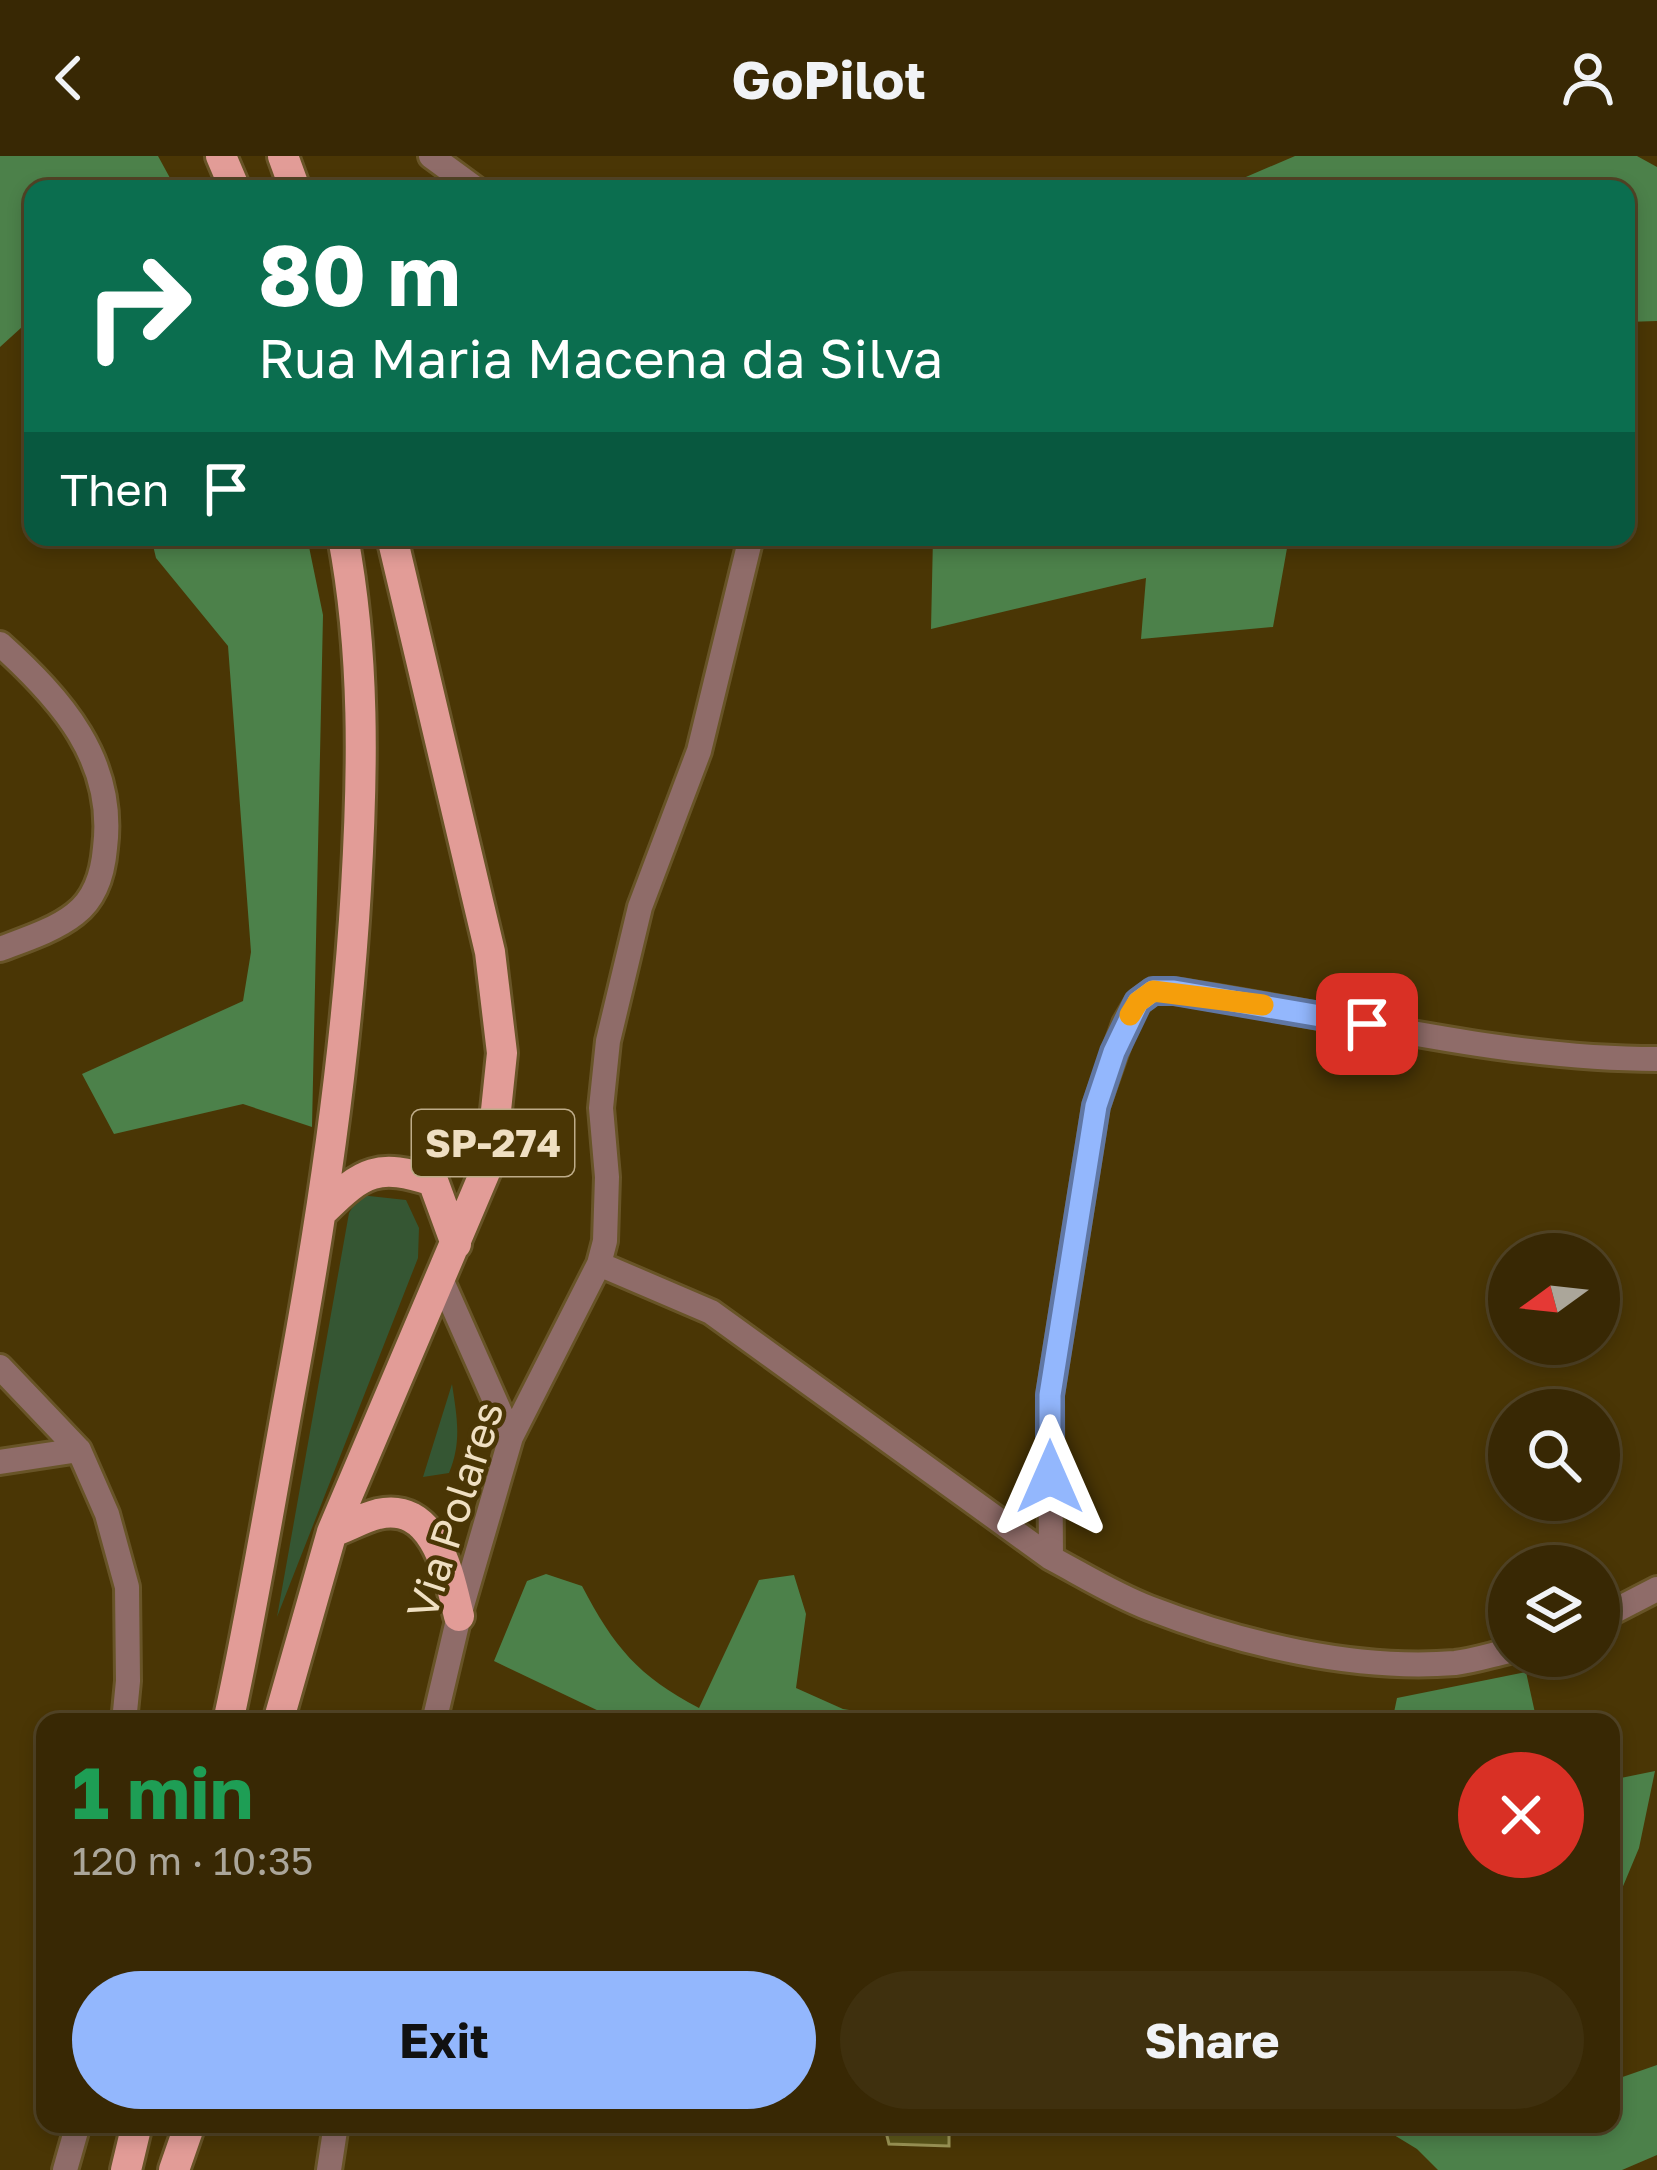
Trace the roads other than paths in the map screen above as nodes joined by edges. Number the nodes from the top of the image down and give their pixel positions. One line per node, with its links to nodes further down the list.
1 (431, 156): 2 (street)
2 (464, 180)
3 (345, 546): 9 (main road)
4 (394, 546): 10 (main road, SP-274)
5 (750, 546): 11 (street)
6 (0, 644): 7 (street)
7 (0, 950)
8 (1657, 1059): 18 (street)
9 (324, 1210): 10 (main road); 24 (main road)
10 (457, 1244): 12 (main road, SP-274)
11 (599, 1264): 14 (street, Via Polares); 18 (street)
12 (441, 1279): 14 (street); 17 (main road, SP-274)
13 (0, 1367): 15 (street)
14 (511, 1437): 21 (street, Via Polares)
15 (79, 1450): 16 (street); 23 (street)
16 (0, 1462)
17 (332, 1532): 21 (main road); 25 (main road, SP-274)
18 (1051, 1558): 22 (street)
19 (1657, 1589): 20 (street)
20 (1620, 1608)
21 (459, 1616): 26 (street, Via Polares)
22 (1488, 1656)
23 (125, 1713)
24 (230, 1713)
25 (281, 1713)
26 (436, 1713)
27 (75, 2133): 31 (street)
28 (134, 2133): 32 (main road)
29 (187, 2133): 33 (main road)
30 (335, 2133): 34 (street)
31 (65, 2170)
32 (126, 2170)
33 (174, 2170)
34 (329, 2170)

